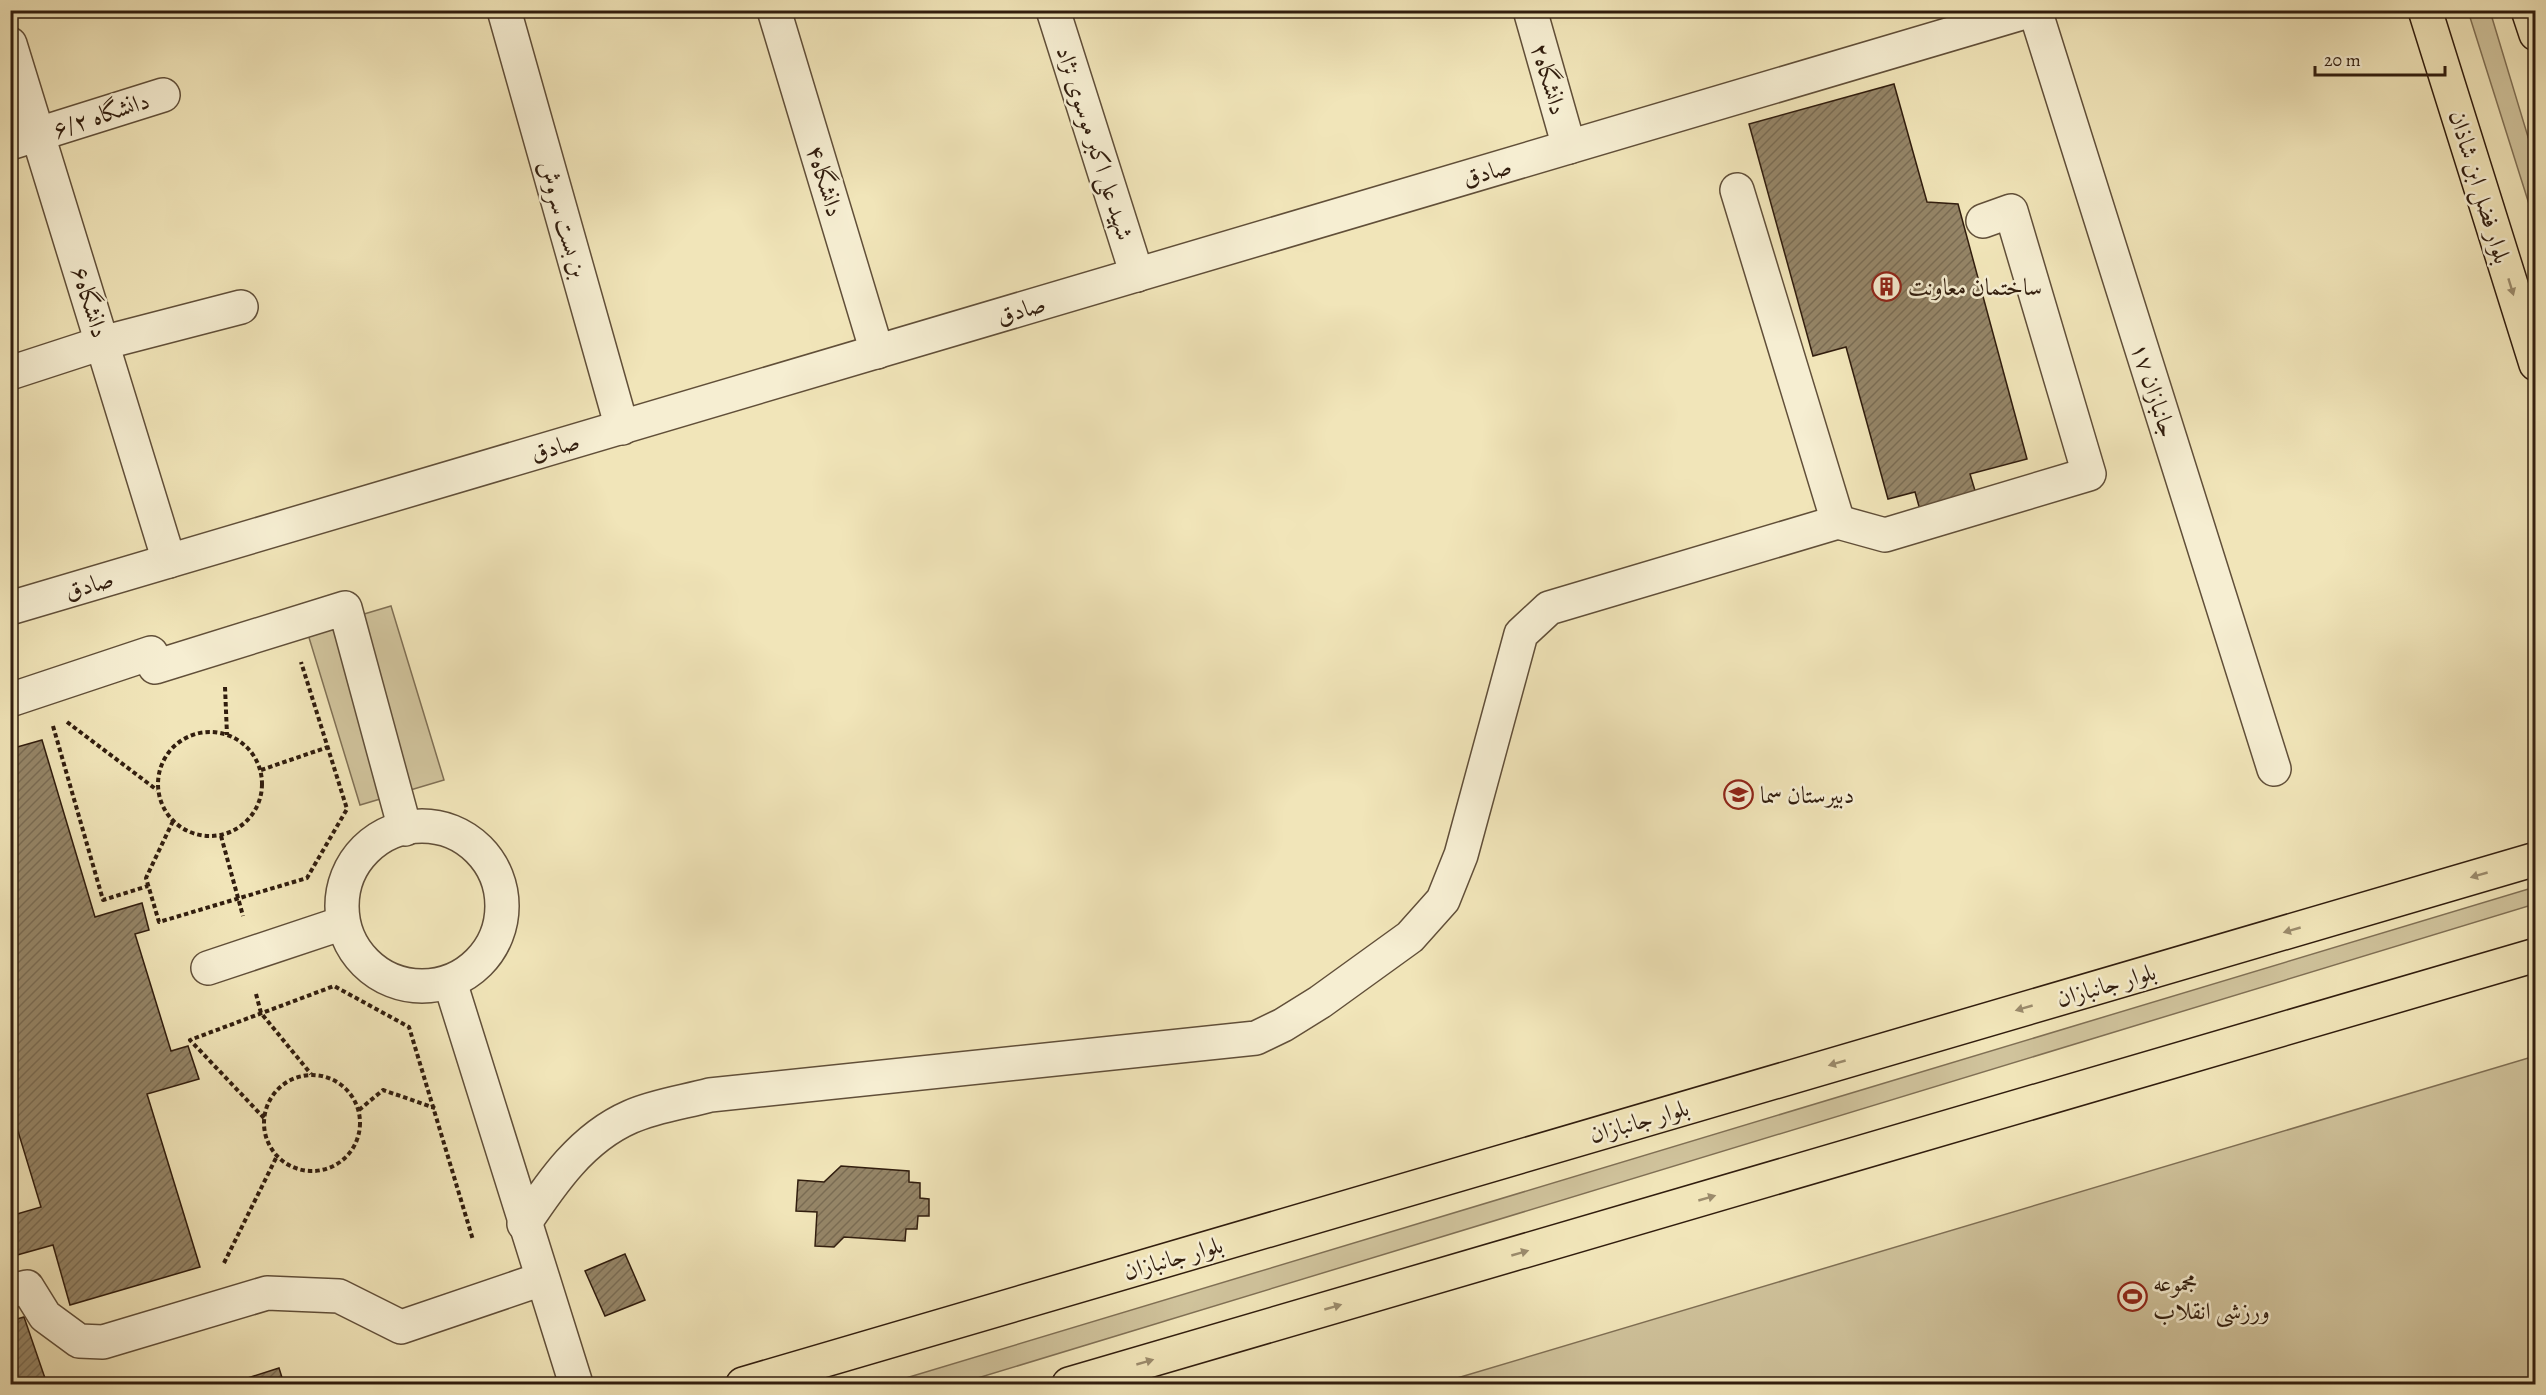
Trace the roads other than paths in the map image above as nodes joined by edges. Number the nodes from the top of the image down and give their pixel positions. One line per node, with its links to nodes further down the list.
1 (504, 10): 19 (street, بن بست سروش)
2 (774, 10): 16 (street, دانشگاه۴)
3 (1053, 10): 13 (street, شهید علی اکبر موسوی نژاد)
4 (1530, 10): 10 (street, دانشگاه۲)
5 (2033, 10): 10 (street, صادق); 24 (street, جانبازان ۱۷)
6 (2425, 10): 17 (main road, بلوار فضل ابن شاذان, one-way to 17)
7 (10, 44): 9 (street, دانشگاه۶)
8 (163, 94): 9 (street, دانشگاه ۶/۲)
9 (24, 139): 15 (street, دانشگاه۶)
10 (1569, 147): 13 (street, صادق)
11 (1737, 190): 20 (street)
12 (1983, 221): 20 (street)
13 (1137, 275): 16 (street, صادق)
14 (241, 307): 15 (street)
15 (102, 344): 18 (street); 21 (street, دانشگاه۶)
16 (877, 352): 19 (street, صادق)
17 (2535, 364)
18 (10, 373)
19 (622, 428): 21 (street, صادق)
20 (1838, 522): 31 (street)
21 (169, 561): 22 (street, صادق)
22 (10, 608)
23 (10, 700): 25 (street)
24 (2274, 769)
25 (405, 829): 27 (street); 30 (street)
26 (2535, 858): 35 (main road, بلوار جانبازان, one-way to 35)
27 (344, 924): 29 (street); 30 (street)
28 (2535, 955): 36 (main road, one-way to 28)
29 (207, 969)
30 (450, 982): 31 (street)
31 (524, 1224): 32 (street)
32 (542, 1279): 33 (street); 34 (street)
33 (10, 1291)
34 (576, 1384)
35 (743, 1384)
36 (1069, 1384)

